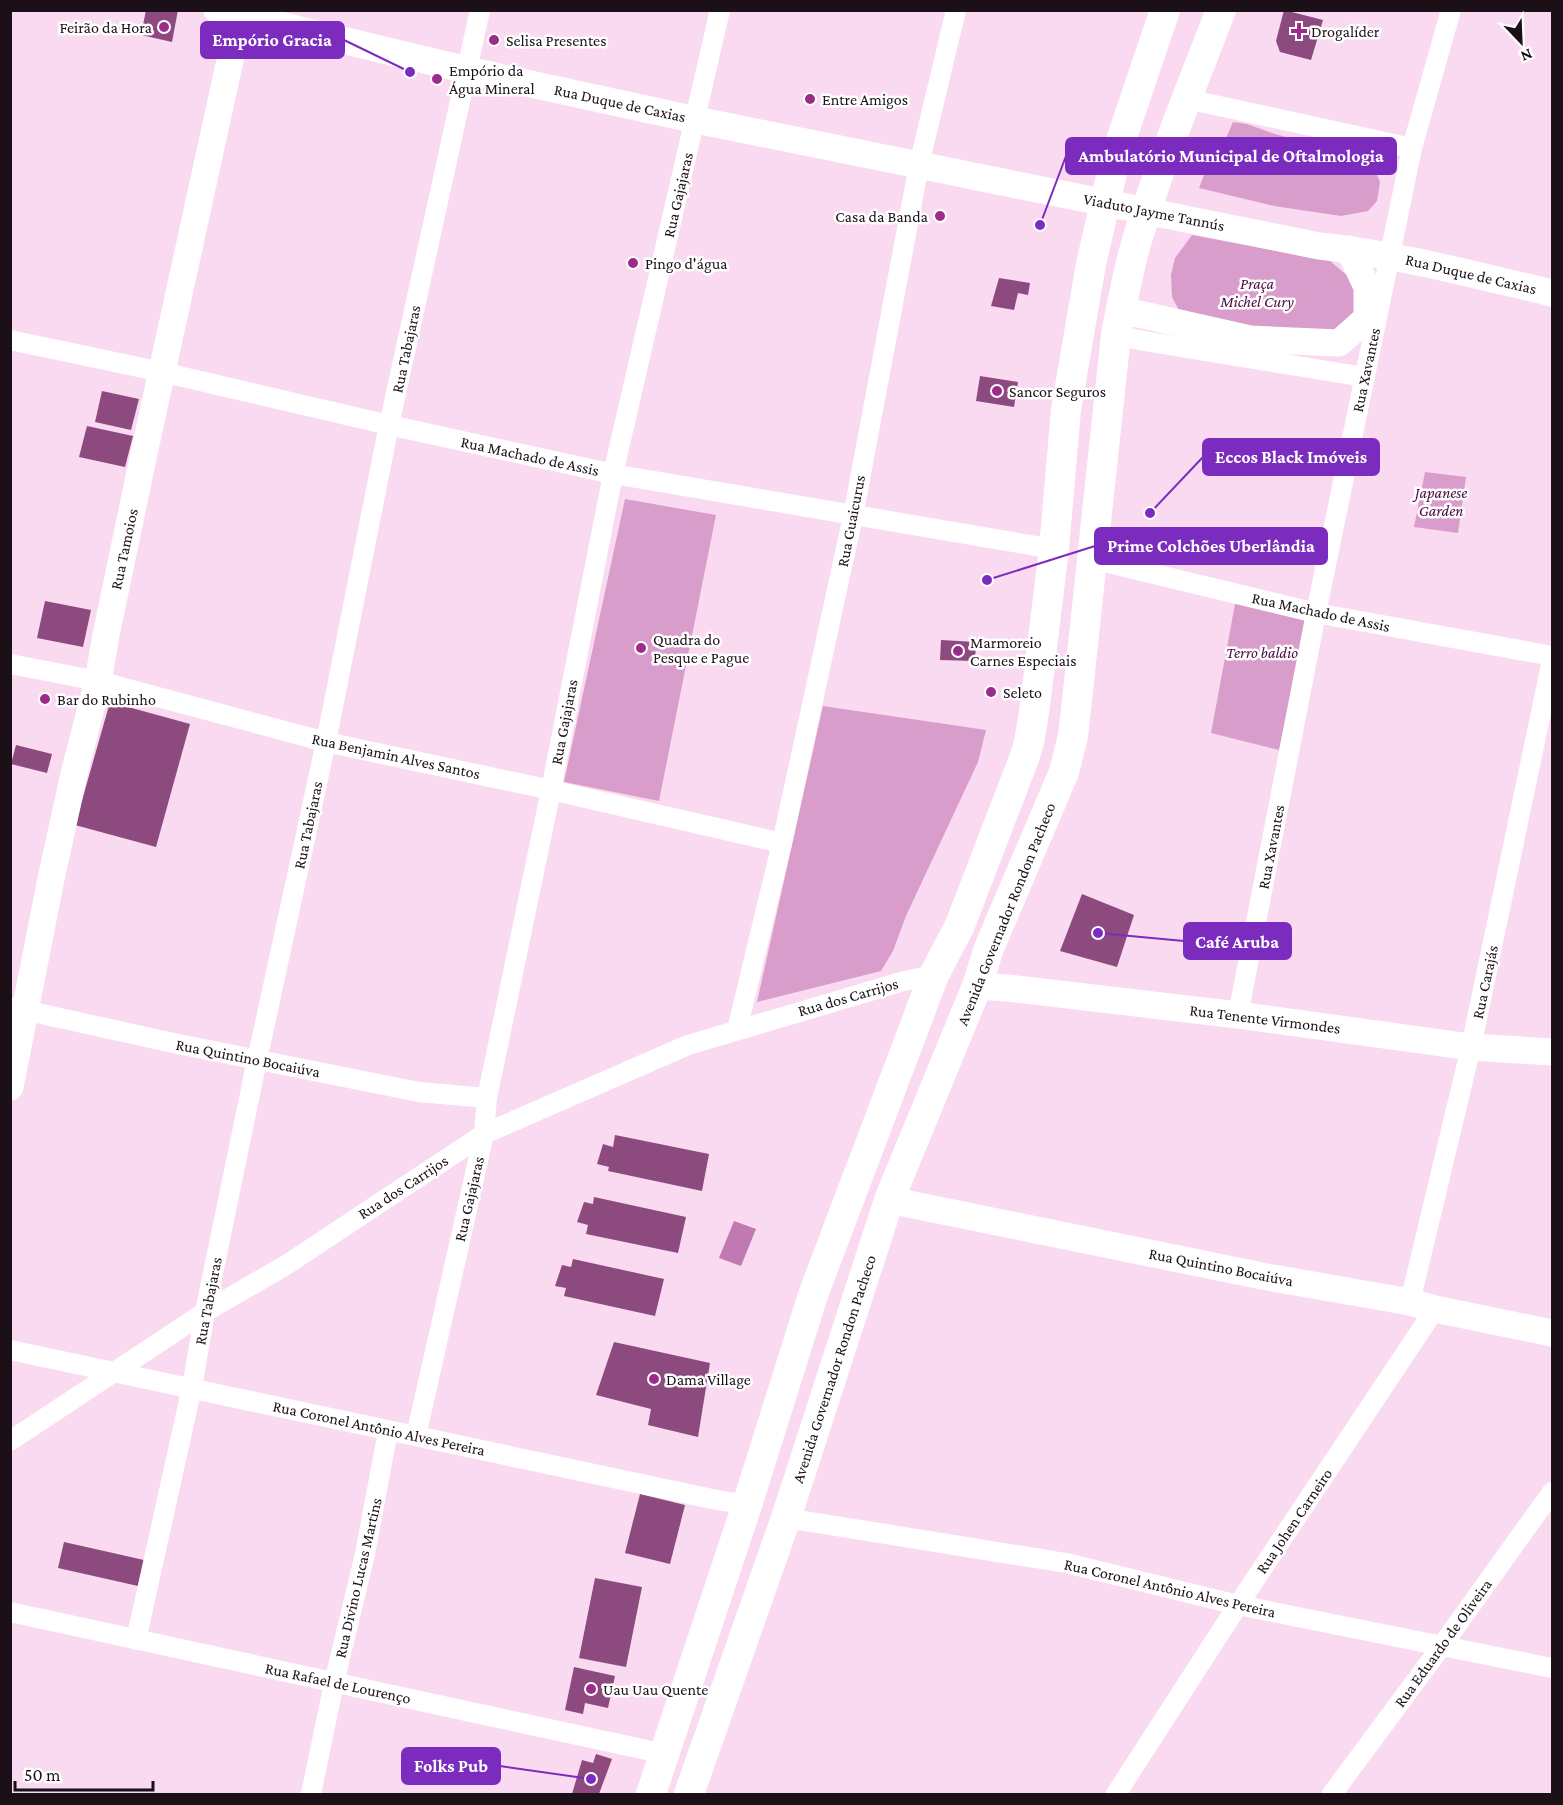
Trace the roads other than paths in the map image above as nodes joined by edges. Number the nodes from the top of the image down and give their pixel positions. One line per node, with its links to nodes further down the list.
1 (480, 10): 8 (street, Rua Tabajaras)
2 (720, 10): 10 (street, Rua Gajajaras)
3 (956, 10): 12 (street, Rua Guaicurus)
4 (1165, 10): 23 (main road)
5 (1221, 10): 9 (main road, Avenida Governador Rondon Pacheco)
6 (1451, 10): 11 (street, Rua Xavantes)
7 (233, 12): 8 (street, Rua Duque de Caxias); 18 (street, Rua Tamoios)
8 (467, 70): 10 (street, Rua Duque de Caxias); 20 (street, Rua Tabajaras)
9 (1186, 99): 11 (street); 16 (main road, Avenida Governador Rondon Pacheco)
10 (696, 120): 12 (street, Rua Duque de Caxias); 21 (street, Rua Gajajaras)
11 (1412, 148): 14 (street, Rua Xavantes)
12 (919, 165): 13 (street, Viaduto Jayme Tannús); 22 (street, Rua Guaicurus)
13 (1349, 249): 14 (street, Rua Duque de Caxias); 16 (street)
14 (1390, 256): 15 (street, Rua Duque de Caxias); 19 (street, Rua Xavantes)
15 (1552, 292)
16 (1118, 322): 19 (street); 24 (main road, Avenida Governador Rondon Pacheco)
17 (10, 340): 18 (street, Rua Machado de Assis)
18 (162, 372): 20 (street, Rua Machado de Assis); 28 (street, Rua Tamoios)
19 (1365, 377): 25 (street, Rua Xavantes)
20 (389, 425): 21 (street, Rua Machado de Assis); 29 (street, Rua Tabajaras)
21 (613, 474): 22 (street, Rua Machado de Assis); 30 (street, Rua Gajajaras)
22 (853, 516): 23 (street, Rua Machado de Assis); 31 (street, Rua Guaicurus)
23 (1054, 549): 32 (main road)
24 (1092, 559): 25 (street, Rua Machado de Assis); 33 (main road, Avenida Governador Rondon Pacheco)
25 (1316, 613): 26 (street, Rua Machado de Assis); 35 (street, Rua Xavantes)
26 (1552, 658): 37 (street, Rua Carajás)
27 (10, 664): 28 (street, Rua Benjamin Alves Santos)
28 (98, 681): 29 (street, Rua Benjamin Alves Santos); 34 (street, Rua Tamoios)
29 (326, 742): 30 (street, Rua Benjamin Alves Santos); 39 (street, Rua Tabajaras)
30 (551, 790): 31 (street, Rua Benjamin Alves Santos); 41 (street, Rua Gajajaras)
31 (782, 843): 36 (street, Rua Guaicurus)
32 (934, 975): 36 (street, Rua dos Carrijos); 54 (main road)
33 (977, 986): 35 (street, Rua Tenente Virmondes); 43 (main road, Avenida Governador Rondon Pacheco)
34 (19, 1009): 39 (street, Rua Quintino Bocaiúva); 40 (street, Rua Tamoios)
35 (1238, 1015): 37 (street, Rua Tenente Virmondes)
36 (737, 1030): 42 (street, Rua dos Carrijos)
37 (1471, 1047): 38 (street, Rua Tenente Virmondes); 44 (street, Rua Carajás)
38 (1552, 1052)
39 (257, 1060): 41 (street, Rua Quintino Bocaiúva); 45 (street, Rua Tabajaras)
40 (10, 1087)
41 (487, 1098): 42 (street, Rua Gajajaras)
42 (484, 1134): 45 (street, Rua dos Carrijos); 51 (street, Rua Gajajaras)
43 (889, 1200): 44 (street, Rua Quintino Bocaiúva); 55 (main road, Avenida Governador Rondon Pacheco)
44 (1423, 1305): 46 (street, Rua Quintino Bocaiúva); 56 (street, Rua Johen Carneiro)
45 (205, 1312): 48 (street, Rua dos Carrijos); 49 (street, Rua Tabajaras)
46 (1552, 1333)
47 (10, 1350): 48 (street, Rua Coronel Antônio Alves Pereira)
48 (115, 1371): 49 (street, Rua Coronel Antônio Alves Pereira); 52 (street, Rua dos Carrijos)
49 (192, 1387): 50 (street, Rua Coronel Antônio Alves Pereira); 58 (street, Rua Tabajaras)
50 (388, 1431): 51 (street, Rua Coronel Antônio Alves Pereira); 61 (street, Rua Divino Lucas Martins)
51 (416, 1436): 54 (street, Rua Coronel Antônio Alves Pereira)
52 (10, 1441)
53 (1552, 1491): 59 (street, Rua Eduardo de Oliveira)
54 (747, 1505): 62 (main road)
55 (786, 1518): 56 (street, Rua Coronel Antônio Alves Pereira); 65 (main road, Avenida Governador Rondon Pacheco)
56 (1238, 1605): 59 (street, Rua Coronel Antônio Alves Pereira); 66 (street, Rua Johen Carneiro)
57 (10, 1612): 58 (street, Rua Rafael de Lourenço)
58 (136, 1640): 61 (street, Rua Rafael de Lourenço)
59 (1441, 1647): 60 (street, Rua Coronel Antônio Alves Pereira); 67 (street, Rua Eduardo de Oliveira)
60 (1552, 1668)
61 (334, 1683): 62 (street, Rua Rafael de Lourenço); 63 (street, Rua Divino Lucas Martins)
62 (665, 1754): 64 (main road)
63 (311, 1794)
64 (651, 1794)
65 (689, 1794)
66 (1116, 1794)
67 (1332, 1794)

